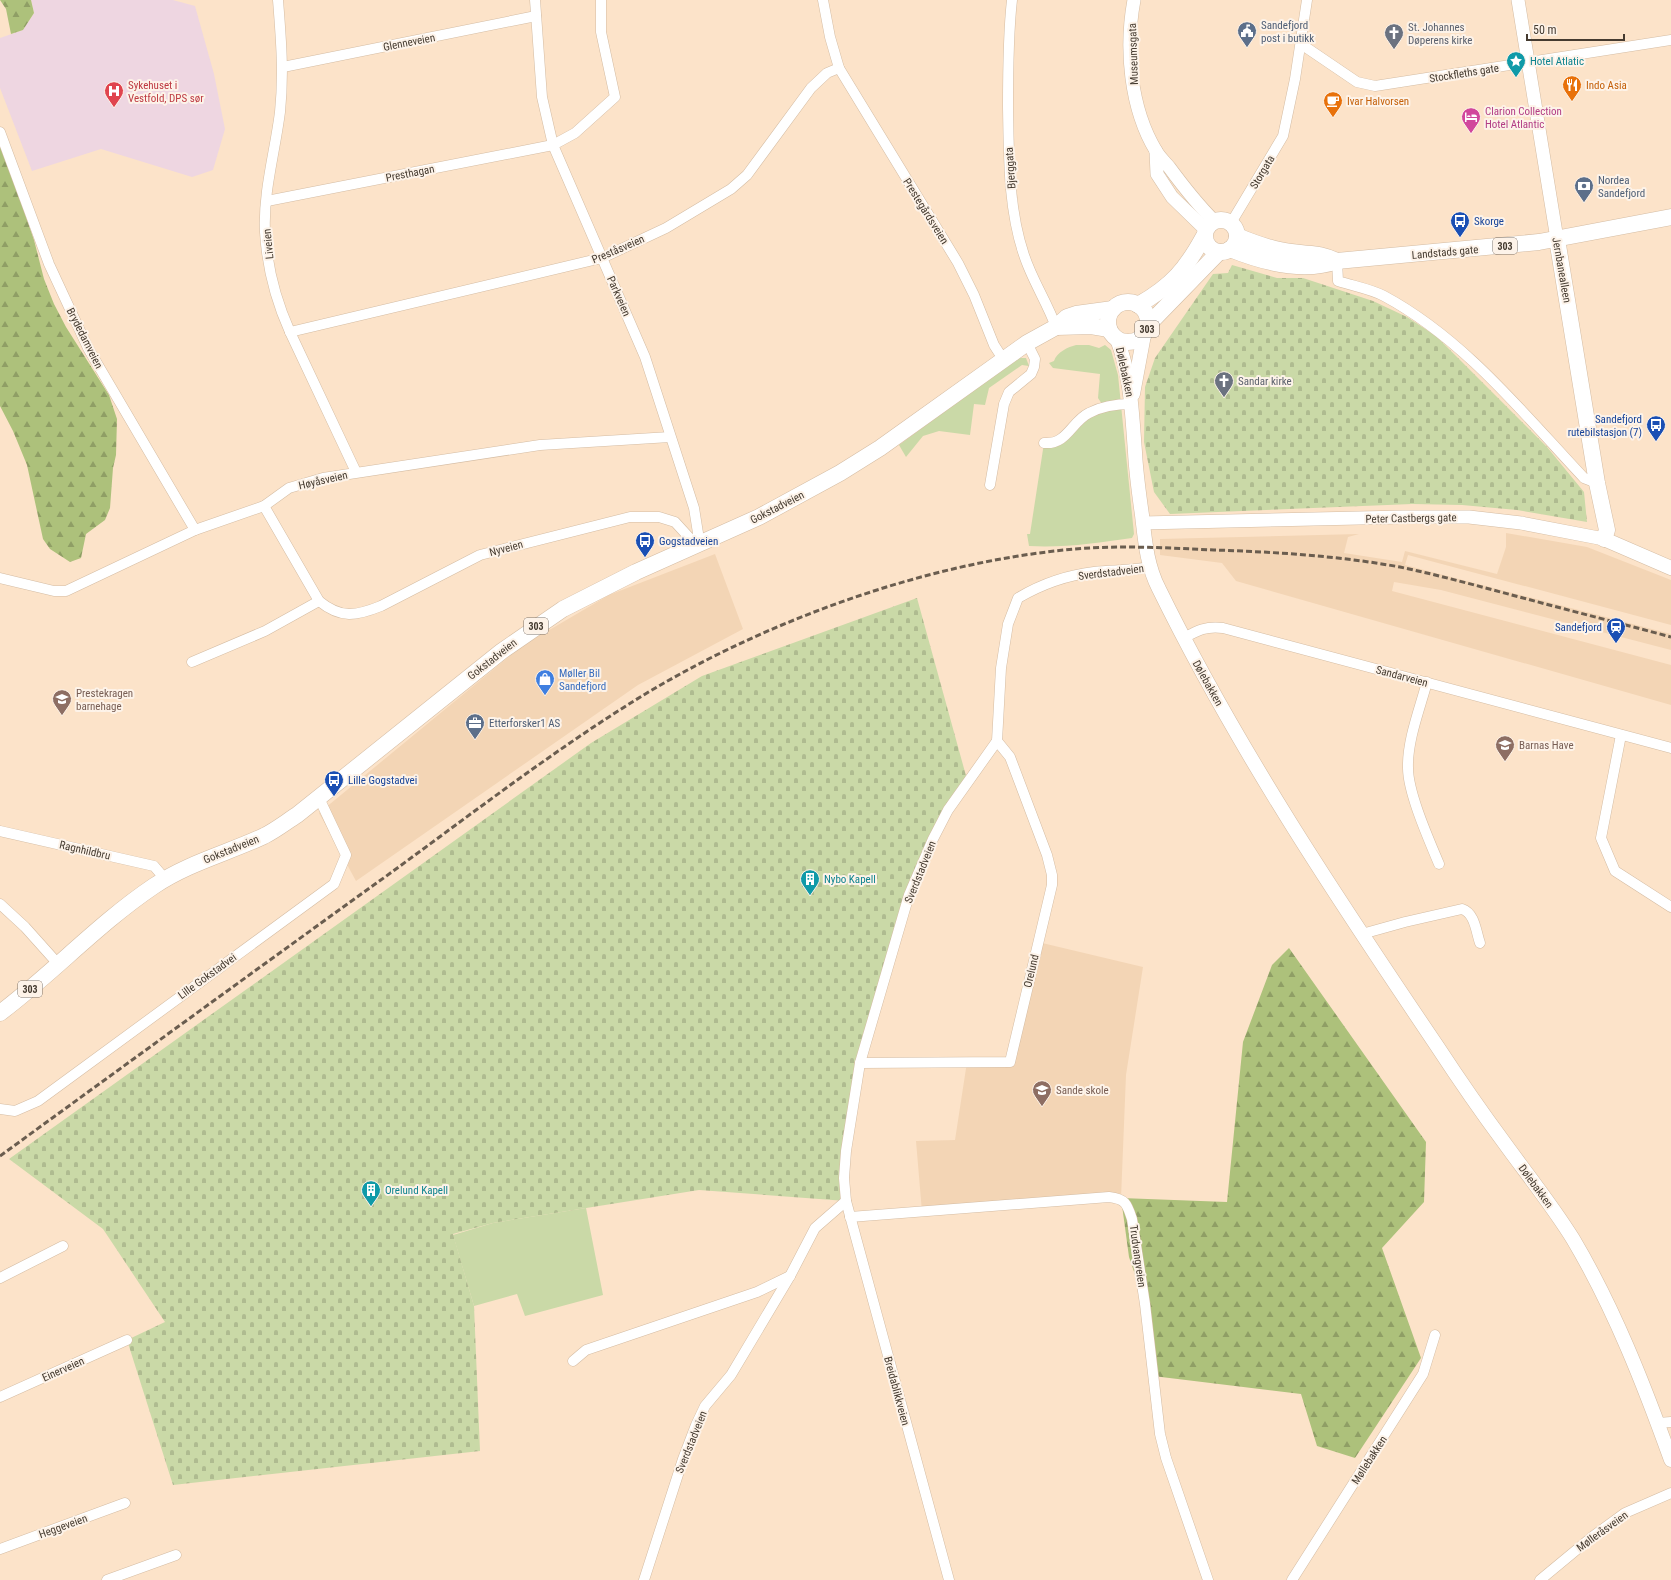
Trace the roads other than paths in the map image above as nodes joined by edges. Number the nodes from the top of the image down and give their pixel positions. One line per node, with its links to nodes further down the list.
1 (278, 0): 13 (street, Liveien)
2 (535, 0): 9 (street, Parkveien)
3 (601, 0): 16 (street, Presthagan)
4 (823, 0): 14 (street, Prestegårdsveien)
5 (1012, 0): 26 (street, Bjerggata)
6 (1134, 0): 19 (street, Museumsgata)
7 (1308, 0): 11 (street)
8 (1518, 0): 12 (street, Jernbanealleen)
9 (536, 16): 13 (street, Glenneveien); 16 (street, Parkveien)
10 (1671, 40): 12 (street, Stockfleths gate)
11 (1301, 44): 12 (street, Stockfleths gate); 21 (street, Storgata)
12 (1528, 63): 20 (street, Jernbanealleen)
13 (283, 67): 17 (street, Liveien)
14 (839, 68): 22 (street, Preståsveien); 31 (street, Prestegårdsveien)
15 (0, 132): 40 (street, Brydedamveien)
16 (553, 145): 17 (street, Presthagan); 22 (street, Parkveien)
17 (267, 201): 28 (street, Liveien)
18 (1671, 217): 20 (main road, Landstads gate / 303)
19 (1208, 229): 21 (main road, 303); 21 (main road, 303); 24 (main road, 303)
20 (1557, 239): 23 (main road, Landstads gate / 303); 36 (main road, Jernbanealleen)
21 (1229, 240): 23 (main road, Landstads gate / 303); 27 (main road, Storgata / 303)
22 (602, 258): 28 (street, Preståsveien); 33 (street, Parkveien)
23 (1337, 261): 36 (street)
24 (1138, 305): 25 (main road, Gokstadveien / 303); 27 (main road, 303)
25 (1113, 309): 26 (main road, Gokstadveien / 303); 29 (main road)
26 (1056, 327): 29 (main road, Gokstadveien / 303); 30 (main road, Gokstadveien / 303)
27 (1146, 330): 29 (main road, Gokstadveien / 303); 32 (main road, Dølebakken)
28 (290, 332): 35 (street, Liveien)
29 (1113, 334): 32 (main road, Dølebakken)
30 (1027, 342): 31 (main road, Gokstadveien / 303); 37 (street)
31 (1003, 359): 42 (main road, Gokstadveien / 303)
32 (1132, 404): 34 (street); 39 (main road, Dølebakken)
33 (670, 437): 35 (street, Høyåsveien); 42 (street, Parkveien)
34 (1044, 443)
35 (356, 472): 38 (street, Høyåsveien)
36 (1590, 480): 41 (main road, Jernbanealleen)
37 (990, 485)
38 (264, 506): 40 (street, Høyåsveien); 46 (street, Nyveien)
39 (1142, 523): 41 (street, Peter Castbergs gate); 43 (main road, Dølebakken)
40 (195, 530): 45 (street, Høyåsveien)
41 (1604, 540): 44 (main road, Peter Castbergs gate)
42 (696, 546): 46 (street, Nyveien); 53 (main road, Gokstadveien / 303)
43 (1150, 567): 47 (main road, Dølebakken); 51 (street, Sverdstadveien)
44 (1671, 568)
45 (0, 578)
46 (319, 601): 48 (street)
47 (1184, 638): 49 (street, Sandarveien); 59 (main road, Dølebakken)
48 (192, 662)
49 (1427, 682): 50 (street, Sandarveien); 55 (street)
50 (1621, 735): 52 (street, Sandarveien); 58 (street)
51 (997, 741): 63 (street, Sverdstadveien); 63 (street, Orelund)
52 (1671, 748)
53 (319, 798): 56 (main road, Gokstadveien / 303); 64 (street, Lille Gokstadvei)
54 (0, 831): 56 (street, Ragnhildbru)
55 (1439, 864)
56 (165, 879): 61 (main road, Gokstadveien / 303)
57 (0, 904): 61 (street)
58 (1671, 907)
59 (1362, 934): 60 (street); 74 (main road, Dølebakken)
60 (1480, 943)
61 (59, 965): 62 (main road, Gokstadveien / 303)
62 (0, 1013)
63 (860, 1063): 65 (street, Sverdstadveien)
64 (0, 1109)
65 (846, 1201): 66 (street, Breidablikkveien); 68 (street, Sverdstadveien)
66 (850, 1218): 82 (street, Breidablikkveien); 83 (street, Trudvangveien)
67 (63, 1246): 69 (street)
68 (790, 1276): 72 (street); 81 (street, Sverdstadveien)
69 (0, 1278)
70 (1434, 1335): 84 (street, Møllebakken)
71 (127, 1340): 73 (street, Einerveien)
72 (573, 1361)
73 (0, 1397)
74 (1664, 1422): 75 (main road, Dølebakken)
75 (1671, 1460)
76 (1671, 1493): 85 (street, Mølleråsveien)
77 (125, 1504): 78 (street, Heggeveien)
78 (0, 1549)
79 (176, 1555): 80 (street)
80 (107, 1580)
81 (644, 1580)
82 (948, 1580)
83 (1208, 1580)
84 (1292, 1580)
85 (1540, 1580)

